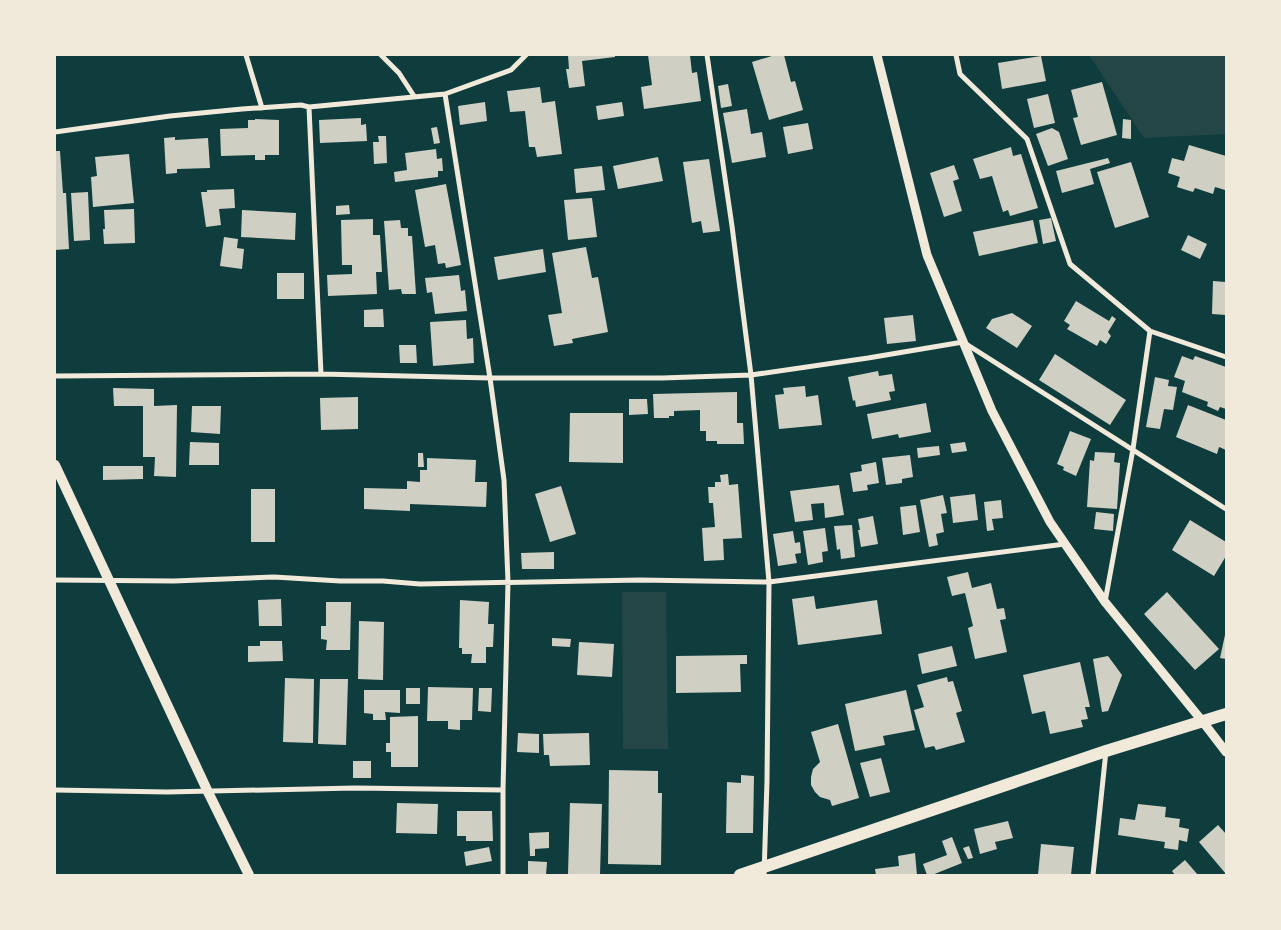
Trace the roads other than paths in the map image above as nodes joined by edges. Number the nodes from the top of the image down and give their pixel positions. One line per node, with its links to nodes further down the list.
1 (246, 55): 10 (street)
2 (381, 55): 8 (street)
3 (526, 55): 7 (street)
4 (707, 55): 17 (street)
5 (877, 55): 13 (street)
6 (956, 55): 12 (street)
7 (444, 94): 8 (street); 18 (street)
8 (414, 96): 9 (street)
9 (309, 107): 10 (street); 15 (street)
10 (262, 108): 11 (street)
11 (55, 132)
12 (1150, 331): 14 (street); 19 (street)
13 (963, 342): 17 (street); 19 (street); 22 (street)
14 (1226, 357)
15 (321, 374): 16 (street); 18 (street)
16 (55, 376)
17 (751, 376): 18 (street); 26 (street)
18 (490, 378): 25 (street)
19 (1132, 449): 21 (street); 27 (street)
20 (55, 465): 24 (main road)
21 (1226, 509)
22 (1065, 544): 26 (street); 27 (street)
23 (55, 580): 24 (street)
24 (108, 581): 25 (street); 34 (main road)
25 (508, 582): 26 (street); 33 (street)
26 (769, 582): 35 (street)
27 (1105, 602): 29 (street)
28 (1226, 714): 29 (main road)
29 (1203, 722): 30 (main road); 31 (street)
30 (1106, 751): 35 (main road); 39 (street)
31 (1226, 752)
32 (55, 790): 34 (street)
33 (503, 790): 34 (street); 37 (street)
34 (208, 792): 36 (main road)
35 (764, 871): 38 (main road)
36 (249, 875)
37 (503, 875)
38 (740, 875)
39 (1094, 875)

